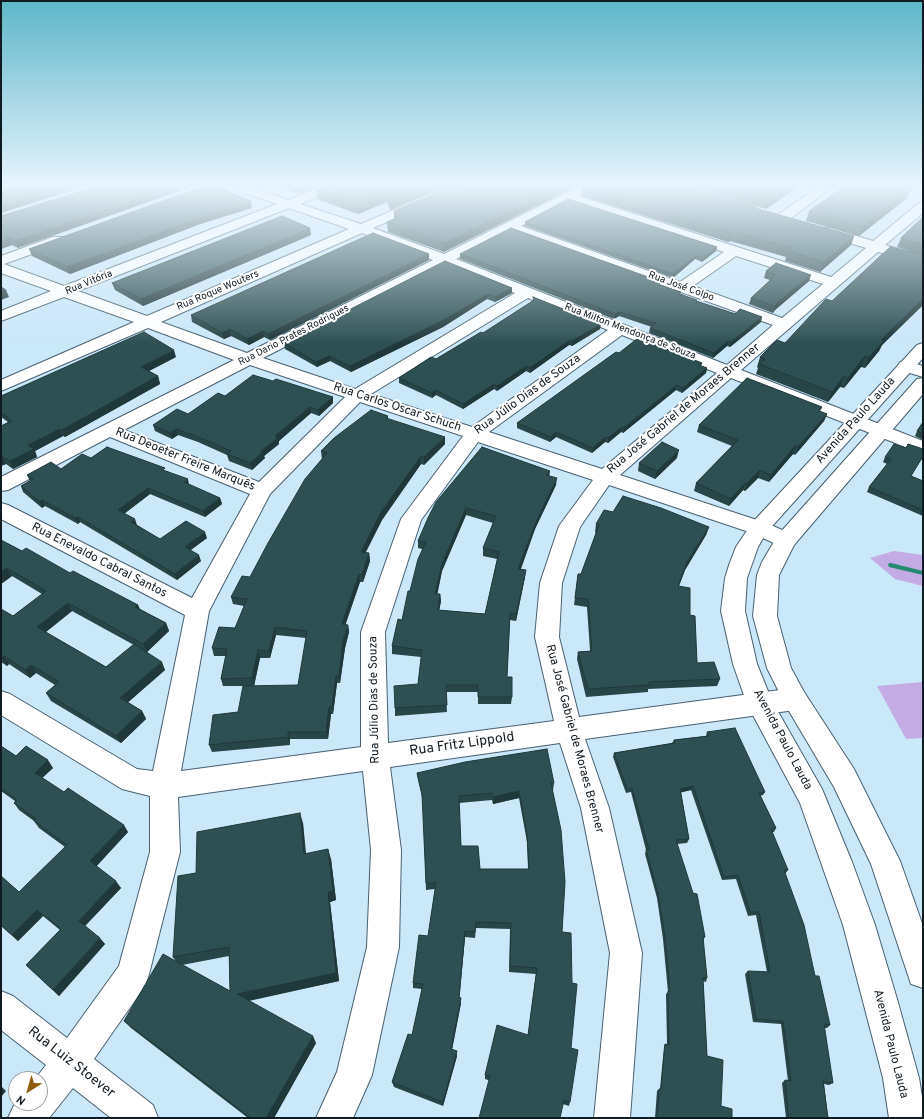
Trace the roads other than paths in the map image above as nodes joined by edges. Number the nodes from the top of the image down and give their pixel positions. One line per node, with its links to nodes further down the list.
1 (61, 239): 13 (street)
2 (199, 239): 18 (street, Rua Vitória)
3 (337, 239): 21 (street, Rua Roque Wouters)
4 (392, 239): 12 (street, Rua Milton Mendonça de Souza)
5 (484, 239): 12 (street, Rua Dario Prates Rodrigues)
6 (547, 239): 17 (street, Rua José Colpo)
7 (698, 239): 11 (street)
8 (852, 239): 10 (street)
9 (883, 239): 10 (street, Rua José Gabriel de Moraes Brenner)
10 (875, 246): 14 (street); 16 (street, Rua José Gabriel de Moraes Brenner)
11 (734, 251): 16 (street); 17 (street)
12 (444, 259): 19 (street, Rua Milton Mendonça de Souza); 25 (street, Rua Dario Prates Rodrigues)
13 (1, 261)
14 (923, 261)
15 (1, 268): 18 (street, Rua Carlos Oscar Schuch)
16 (833, 282): 22 (street, Rua José Gabriel de Moraes Brenner)
17 (682, 287): 22 (street, Rua José Colpo)
18 (66, 292): 20 (street, Rua Vitória); 21 (street, Rua Carlos Oscar Schuch)
19 (527, 292): 23 (street, Rua Milton Mendonça de Souza); 29 (street)
20 (1, 316)
21 (146, 322): 25 (street, Rua Carlos Oscar Schuch); 28 (street, Rua Roque Wouters)
22 (785, 324): 26 (street, Rua José Gabriel de Moraes Brenner)
23 (620, 328): 26 (street, Rua Milton Mendonça de Souza); 33 (street, Rua Júlio Dias de Souza)
24 (923, 348): 27 (street, Avenida Paulo Lauda)
25 (248, 359): 29 (street, Rua Carlos Oscar Schuch); 31 (street, Rua Dario Prates Rodrigues)
26 (729, 371): 30 (street, Rua Milton Mendonça de Souza); 35 (street, Rua José Gabriel de Moraes Brenner)
27 (917, 374): 30 (street, Avenida Paulo Lauda); 32 (street, Avenida Paulo Lauda)
28 (1, 386)
29 (357, 395): 33 (street, Rua Carlos Oscar Schuch); 37 (street)
30 (856, 421): 32 (street, Rua Milton Mendonça de Souza); 39 (street, Avenida Paulo Lauda)
31 (108, 430): 36 (street, Rua Dario Prates Rodrigues); 37 (street, Rua Deoeter Freire Marquês)
32 (881, 431): 34 (street); 40 (street, Avenida Paulo Lauda)
33 (474, 434): 35 (street, Rua Carlos Oscar Schuch); 46 (street, Rua Júlio Dias de Souza)
34 (923, 448)
35 (604, 477): 39 (street, Rua Carlos Oscar Schuch); 45 (street, Rua José Gabriel de Moraes Brenner)
36 (1, 485)
37 (262, 491): 41 (street)
38 (1, 510): 41 (street, Rua Enevaldo Cabral Santos)
39 (759, 528): 40 (street, Rua Carlos Oscar Schuch); 44 (street, Avenida Paulo Lauda)
40 (786, 540): 42 (street, Avenida Paulo Lauda)
41 (197, 611): 47 (street)
42 (795, 699): 44 (street, Rua Fritz Lippold); 48 (street, Avenida Paulo Lauda)
43 (1, 702): 47 (street, Rua Fritz Lippold)
44 (760, 704): 45 (street, Rua Fritz Lippold); 55 (street, Avenida Paulo Lauda)
45 (570, 730): 46 (street, Rua Fritz Lippold); 54 (street, Rua José Gabriel de Moraes Brenner)
46 (375, 757): 47 (street, Rua Fritz Lippold); 53 (street, Rua Júlio Dias de Souza)
47 (164, 786): 50 (street)
48 (923, 972)
49 (1, 1008): 50 (street, Rua Luiz Stoever)
50 (70, 1063): 51 (street); 52 (street, Rua Luiz Stoever)
51 (48, 1091)
52 (140, 1118)
53 (334, 1118)
54 (612, 1118)
55 (907, 1118)

